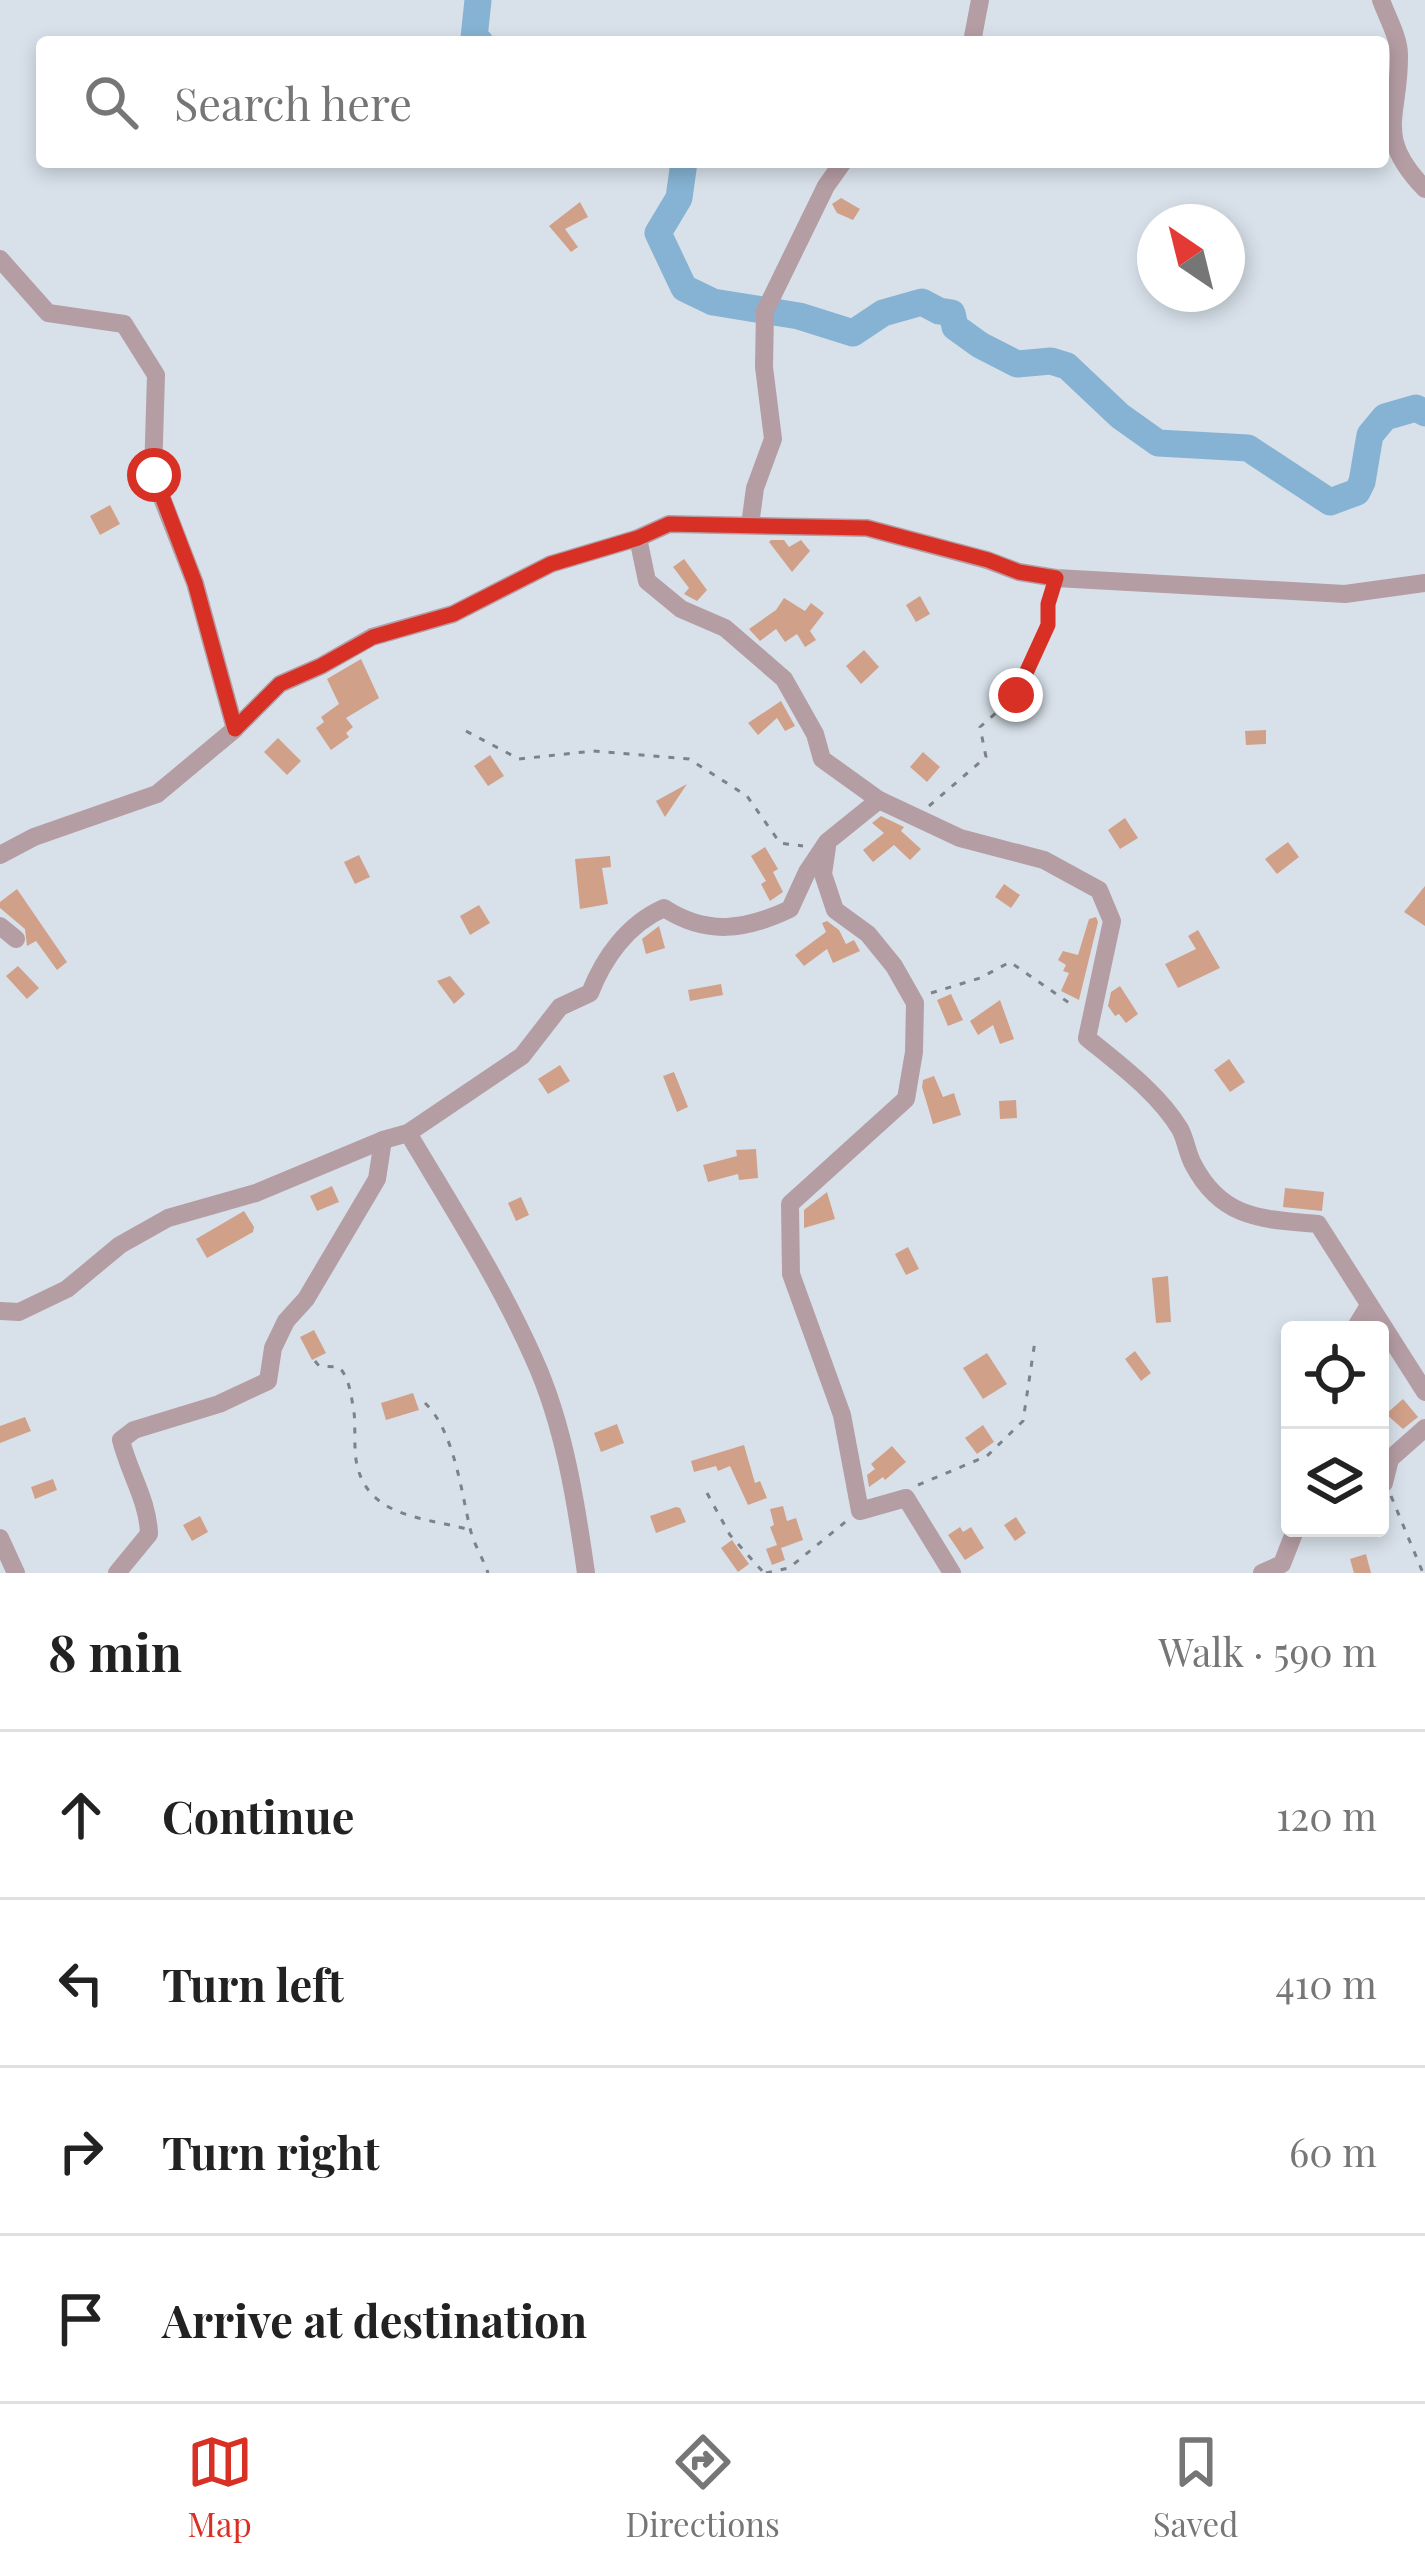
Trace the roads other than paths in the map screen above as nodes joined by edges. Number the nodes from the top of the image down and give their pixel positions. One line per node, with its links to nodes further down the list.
1 (980, 0): 3 (street)
2 (1381, 0): 5 (street)
3 (973, 36)
4 (839, 168): 7 (street)
5 (1425, 189)
6 (0, 260): 10 (street)
7 (750, 525): 8 (street); 9 (street)
8 (638, 538): 10 (street); 11 (street)
9 (1425, 583)
10 (235, 729): 13 (street)
11 (879, 800): 12 (street); 18 (street)
12 (827, 842): 16 (street); 29 (street)
13 (0, 855)
14 (0, 926): 15 (street)
15 (16, 939)
16 (408, 1133): 17 (street); 28 (street)
17 (382, 1140): 19 (street); 27 (street)
18 (1368, 1306): 20 (street); 21 (street)
19 (0, 1311)
20 (1359, 1321)
21 (1425, 1392)
22 (1425, 1428): 23 (street)
23 (1389, 1462)
24 (1292, 1537): 30 (street)
25 (0, 1538): 26 (street)
26 (16, 1573)
27 (117, 1573)
28 (586, 1573)
29 (952, 1573)
30 (1262, 1573)

